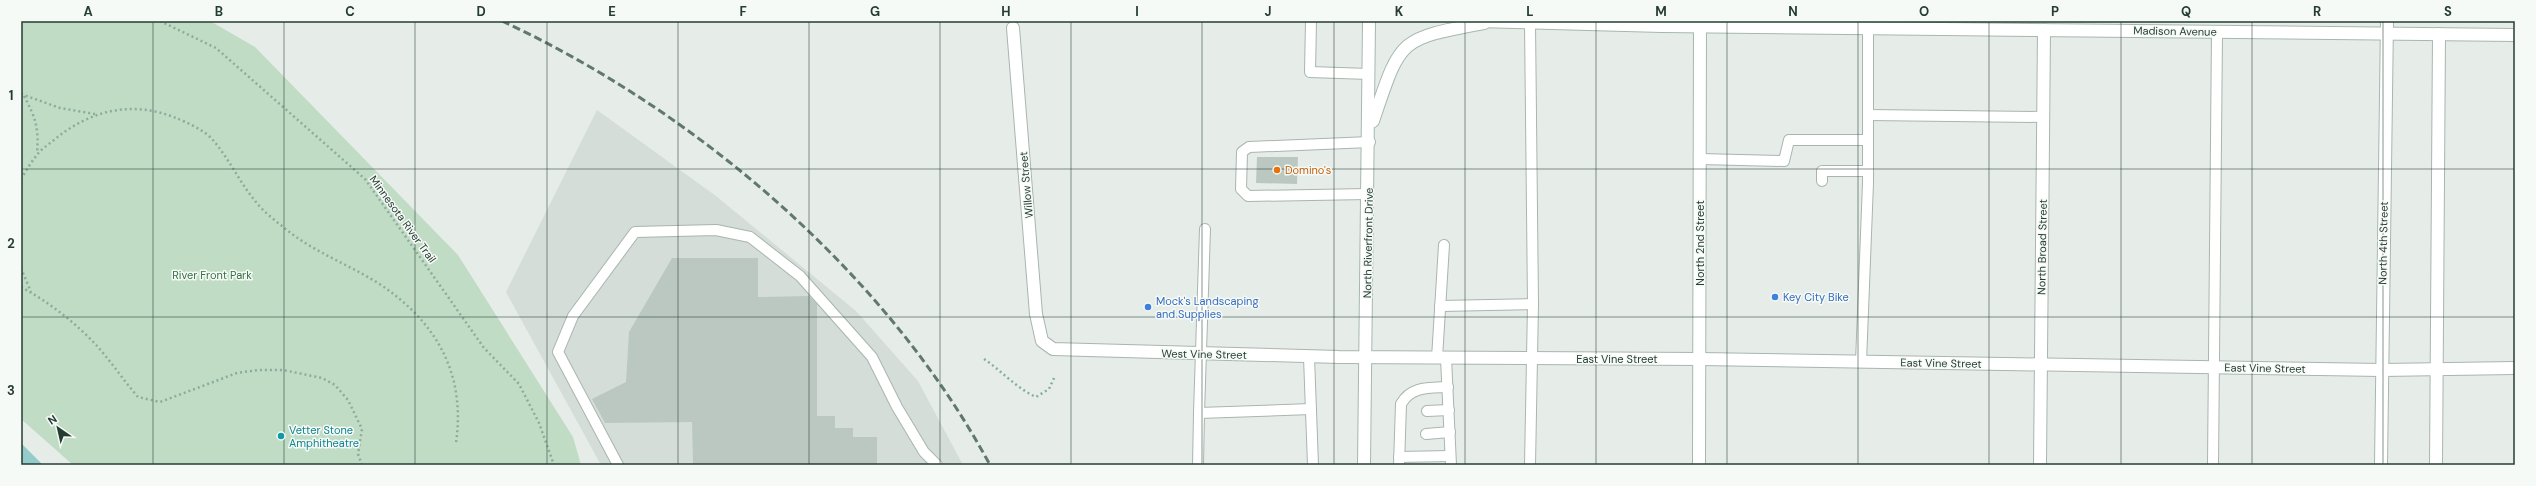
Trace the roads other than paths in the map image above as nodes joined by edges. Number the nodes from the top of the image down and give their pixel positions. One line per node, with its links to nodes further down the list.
1 (1311, 21): 14 (lane)
2 (1370, 21): 14 (street, North Riverfront Drive)
3 (2387, 21): 11 (street, North 4th Street)
4 (1481, 22): 5 (street, Madison Avenue); 17 (street, Madison Avenue)
5 (1530, 23): 6 (street, Madison Avenue); 25 (lane)
6 (1700, 24): 8 (street, Madison Avenue); 19 (street, North 2nd Street)
7 (1011, 25): 27 (street, Willow Street)
8 (1868, 28): 9 (street, Madison Avenue); 15 (lane)
9 (2044, 30): 10 (street, Madison Avenue); 16 (street, North Broad Street)
10 (2217, 32): 11 (street, Madison Avenue); 36 (lane)
11 (2387, 34): 12 (street, Madison Avenue); 39 (street, North 4th Street)
12 (2439, 34): 13 (street, Madison Avenue); 38 (street)
13 (2515, 35)
14 (1369, 74): 17 (street, North Riverfront Drive)
15 (1868, 114): 16 (lane); 18 (lane)
16 (2043, 117): 35 (street, North Broad Street)
17 (1369, 137): 22 (street, North Riverfront Drive); 22 (lane)
18 (1868, 140): 19 (lane); 20 (lane)
19 (1700, 159): 33 (street, North 2nd Street)
20 (1868, 171): 21 (lane); 34 (lane)
21 (1822, 181)
22 (1368, 194): 29 (street, North Riverfront Drive)
23 (1205, 229): 28 (lane)
24 (1444, 245): 26 (lane)
25 (1533, 304): 26 (lane); 32 (lane)
26 (1440, 306): 31 (lane)
27 (1042, 341): 28 (street, West Vine Street)
28 (1200, 354): 30 (street, West Vine Street); 44 (lane)
29 (1367, 356): 30 (street, West Vine Street); 31 (street, East Vine Street); 53 (street, North Riverfront Drive)
30 (1309, 357): 41 (lane)
31 (1442, 358): 32 (street, East Vine Street); 40 (lane)
32 (1532, 358): 33 (street, East Vine Street); 54 (lane)
33 (1700, 359): 34 (street, East Vine Street); 55 (street, North 2nd Street)
34 (1861, 362): 35 (street, East Vine Street)
35 (2041, 365): 36 (street, East Vine Street); 56 (street, North Broad Street)
36 (2214, 367): 39 (street, East Vine Street); 57 (lane)
37 (2515, 368): 38 (street, East Vine Street)
38 (2438, 369): 39 (street, East Vine Street); 59 (street)
39 (2382, 370): 58 (street, North 4th Street)
40 (1448, 388): 42 (lane); 47 (lane)
41 (1311, 409): 44 (lane); 52 (lane)
42 (1449, 410): 43 (lane); 45 (lane)
43 (1426, 411)
44 (1200, 413): 51 (lane)
45 (1450, 432): 46 (lane); 48 (lane)
46 (1426, 434)
47 (1399, 461): 48 (lane)
48 (1451, 461)
49 (618, 465): 50 (lane)
50 (937, 465)
51 (1198, 465)
52 (1313, 465)
53 (1364, 465)
54 (1530, 465)
55 (1699, 465)
56 (2040, 465)
57 (2213, 465)
58 (2381, 465)
59 (2436, 465)

